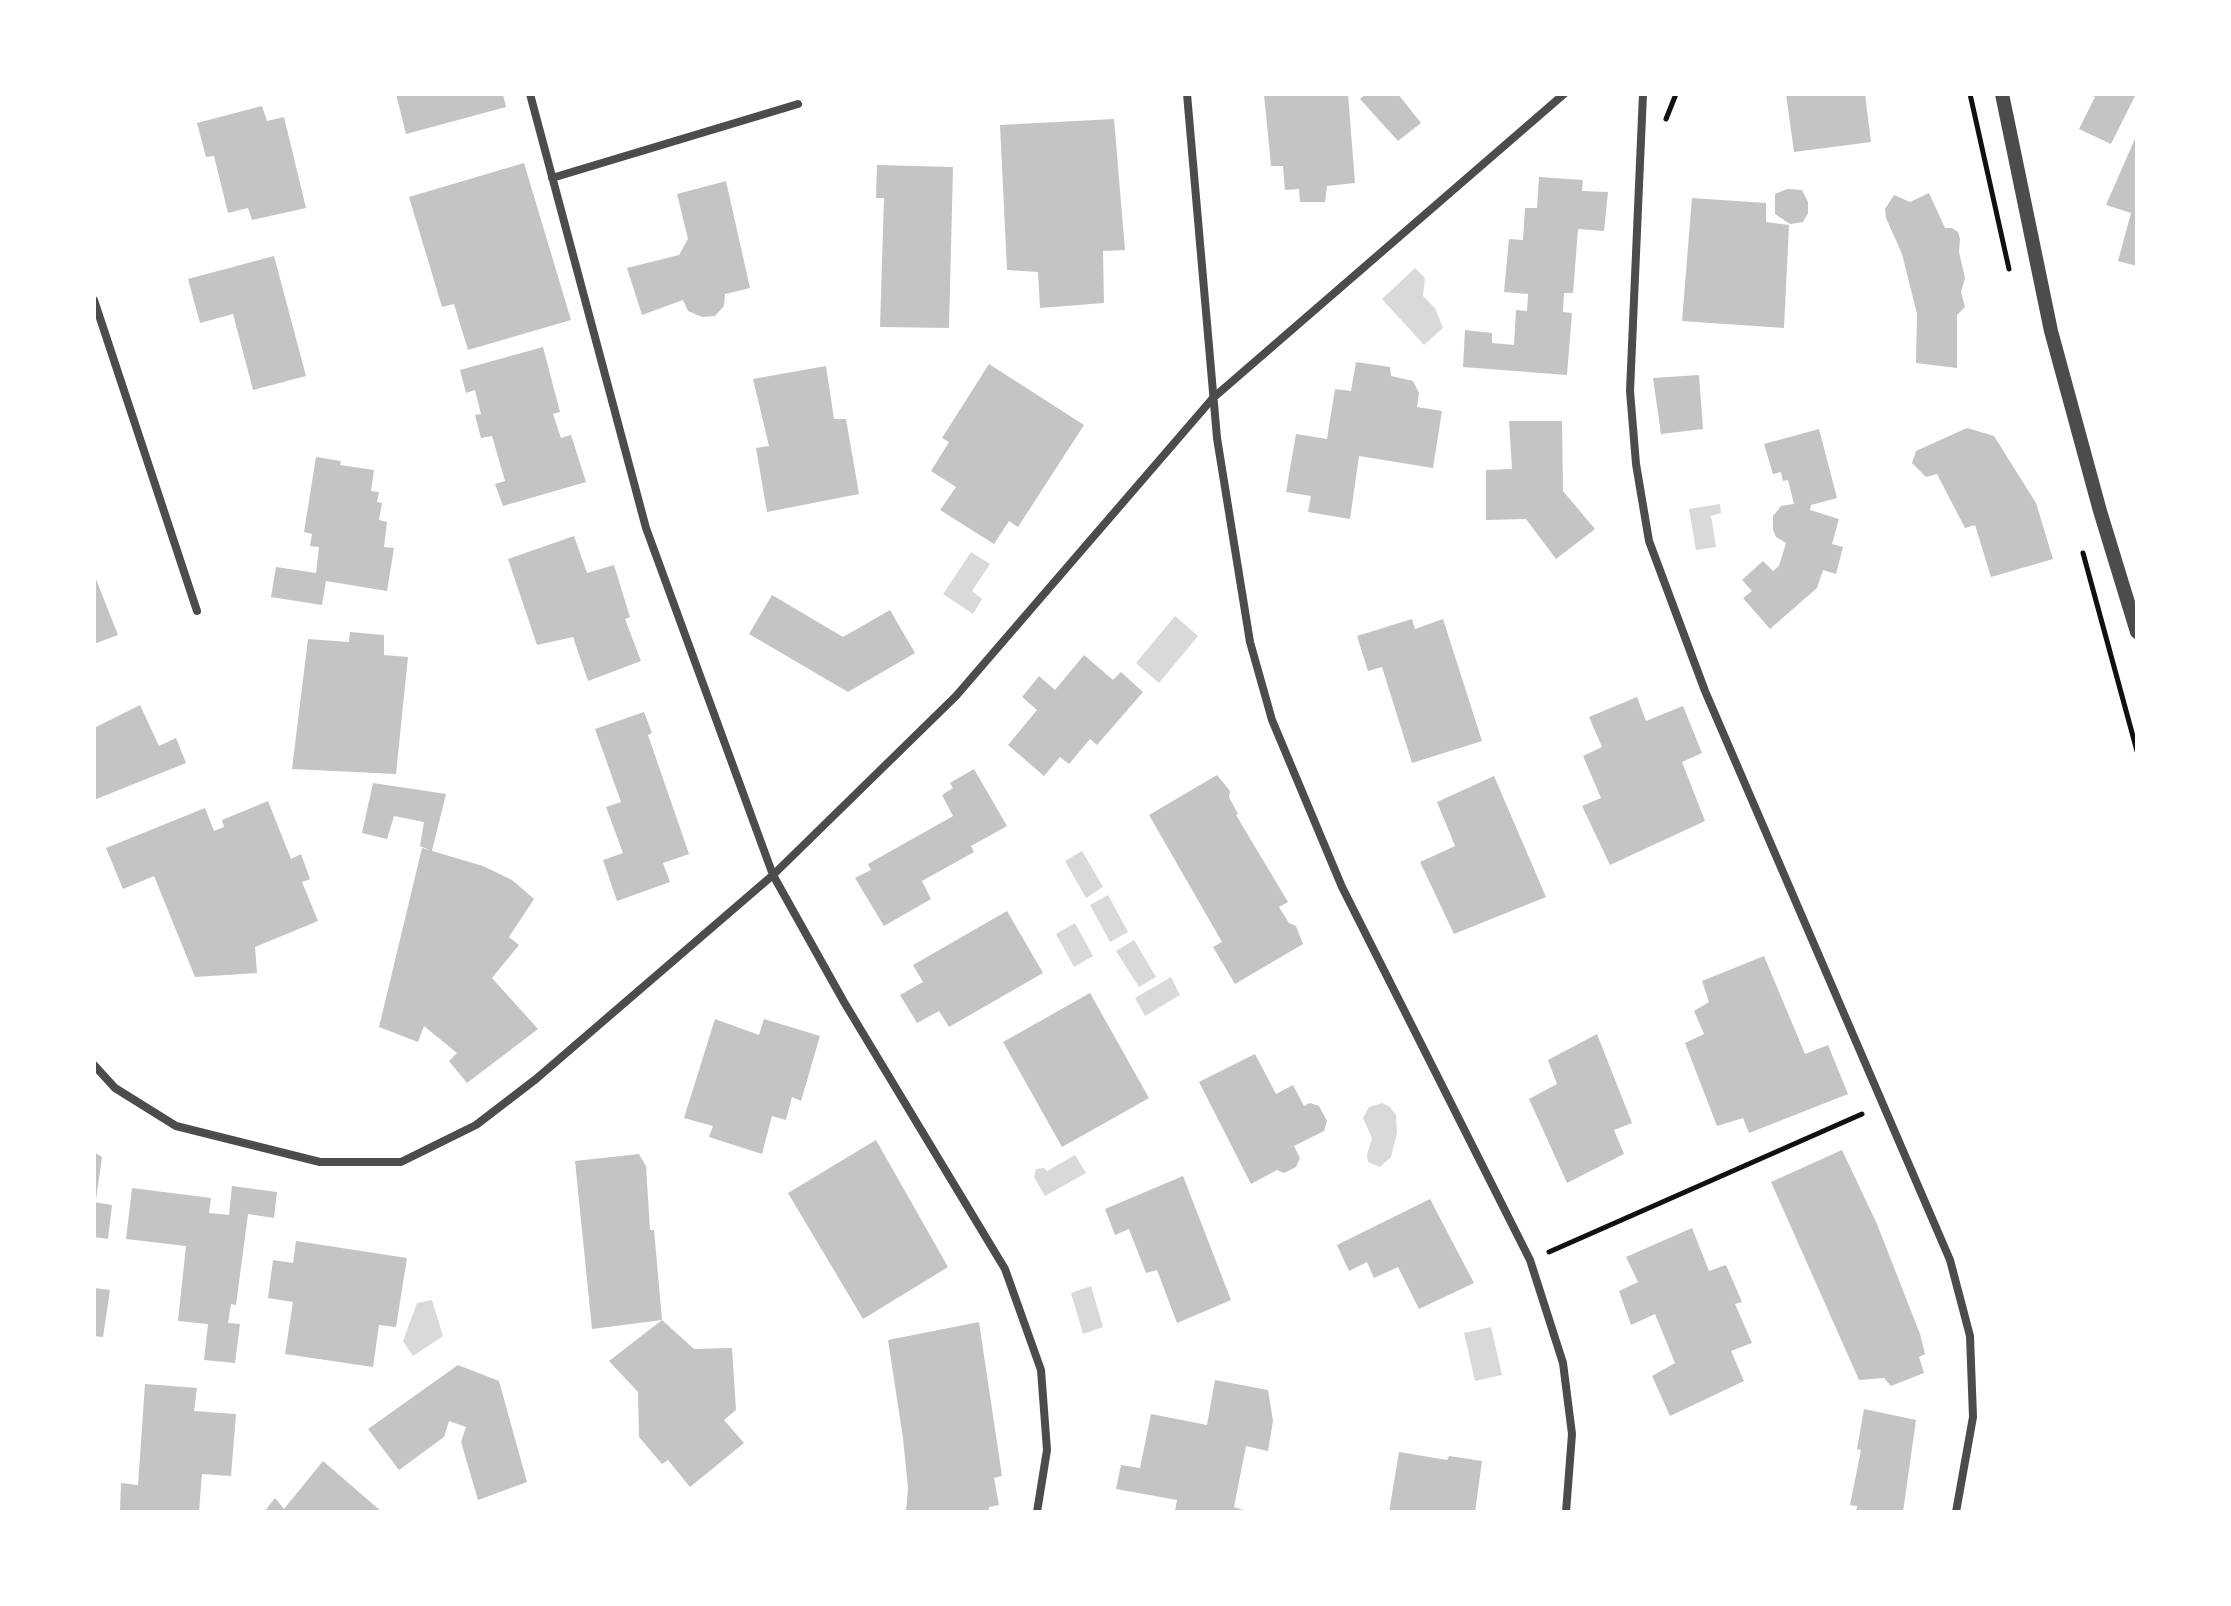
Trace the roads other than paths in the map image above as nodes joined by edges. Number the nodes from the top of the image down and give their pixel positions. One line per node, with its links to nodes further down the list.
1 (530, 94): 7 (street)
2 (1187, 94): 9 (street)
3 (1564, 94): 9 (street)
4 (1643, 94): 16 (street)
5 (2002, 94): 11 (street)
6 (798, 104): 7 (street)
7 (552, 178): 12 (street)
8 (94, 300): 10 (street)
9 (1213, 398): 12 (street); 15 (street)
10 (197, 611)
11 (2137, 632)
12 (773, 875): 13 (street); 14 (street)
13 (94, 1065)
14 (1037, 1512)
15 (1566, 1512)
16 (1956, 1512)

